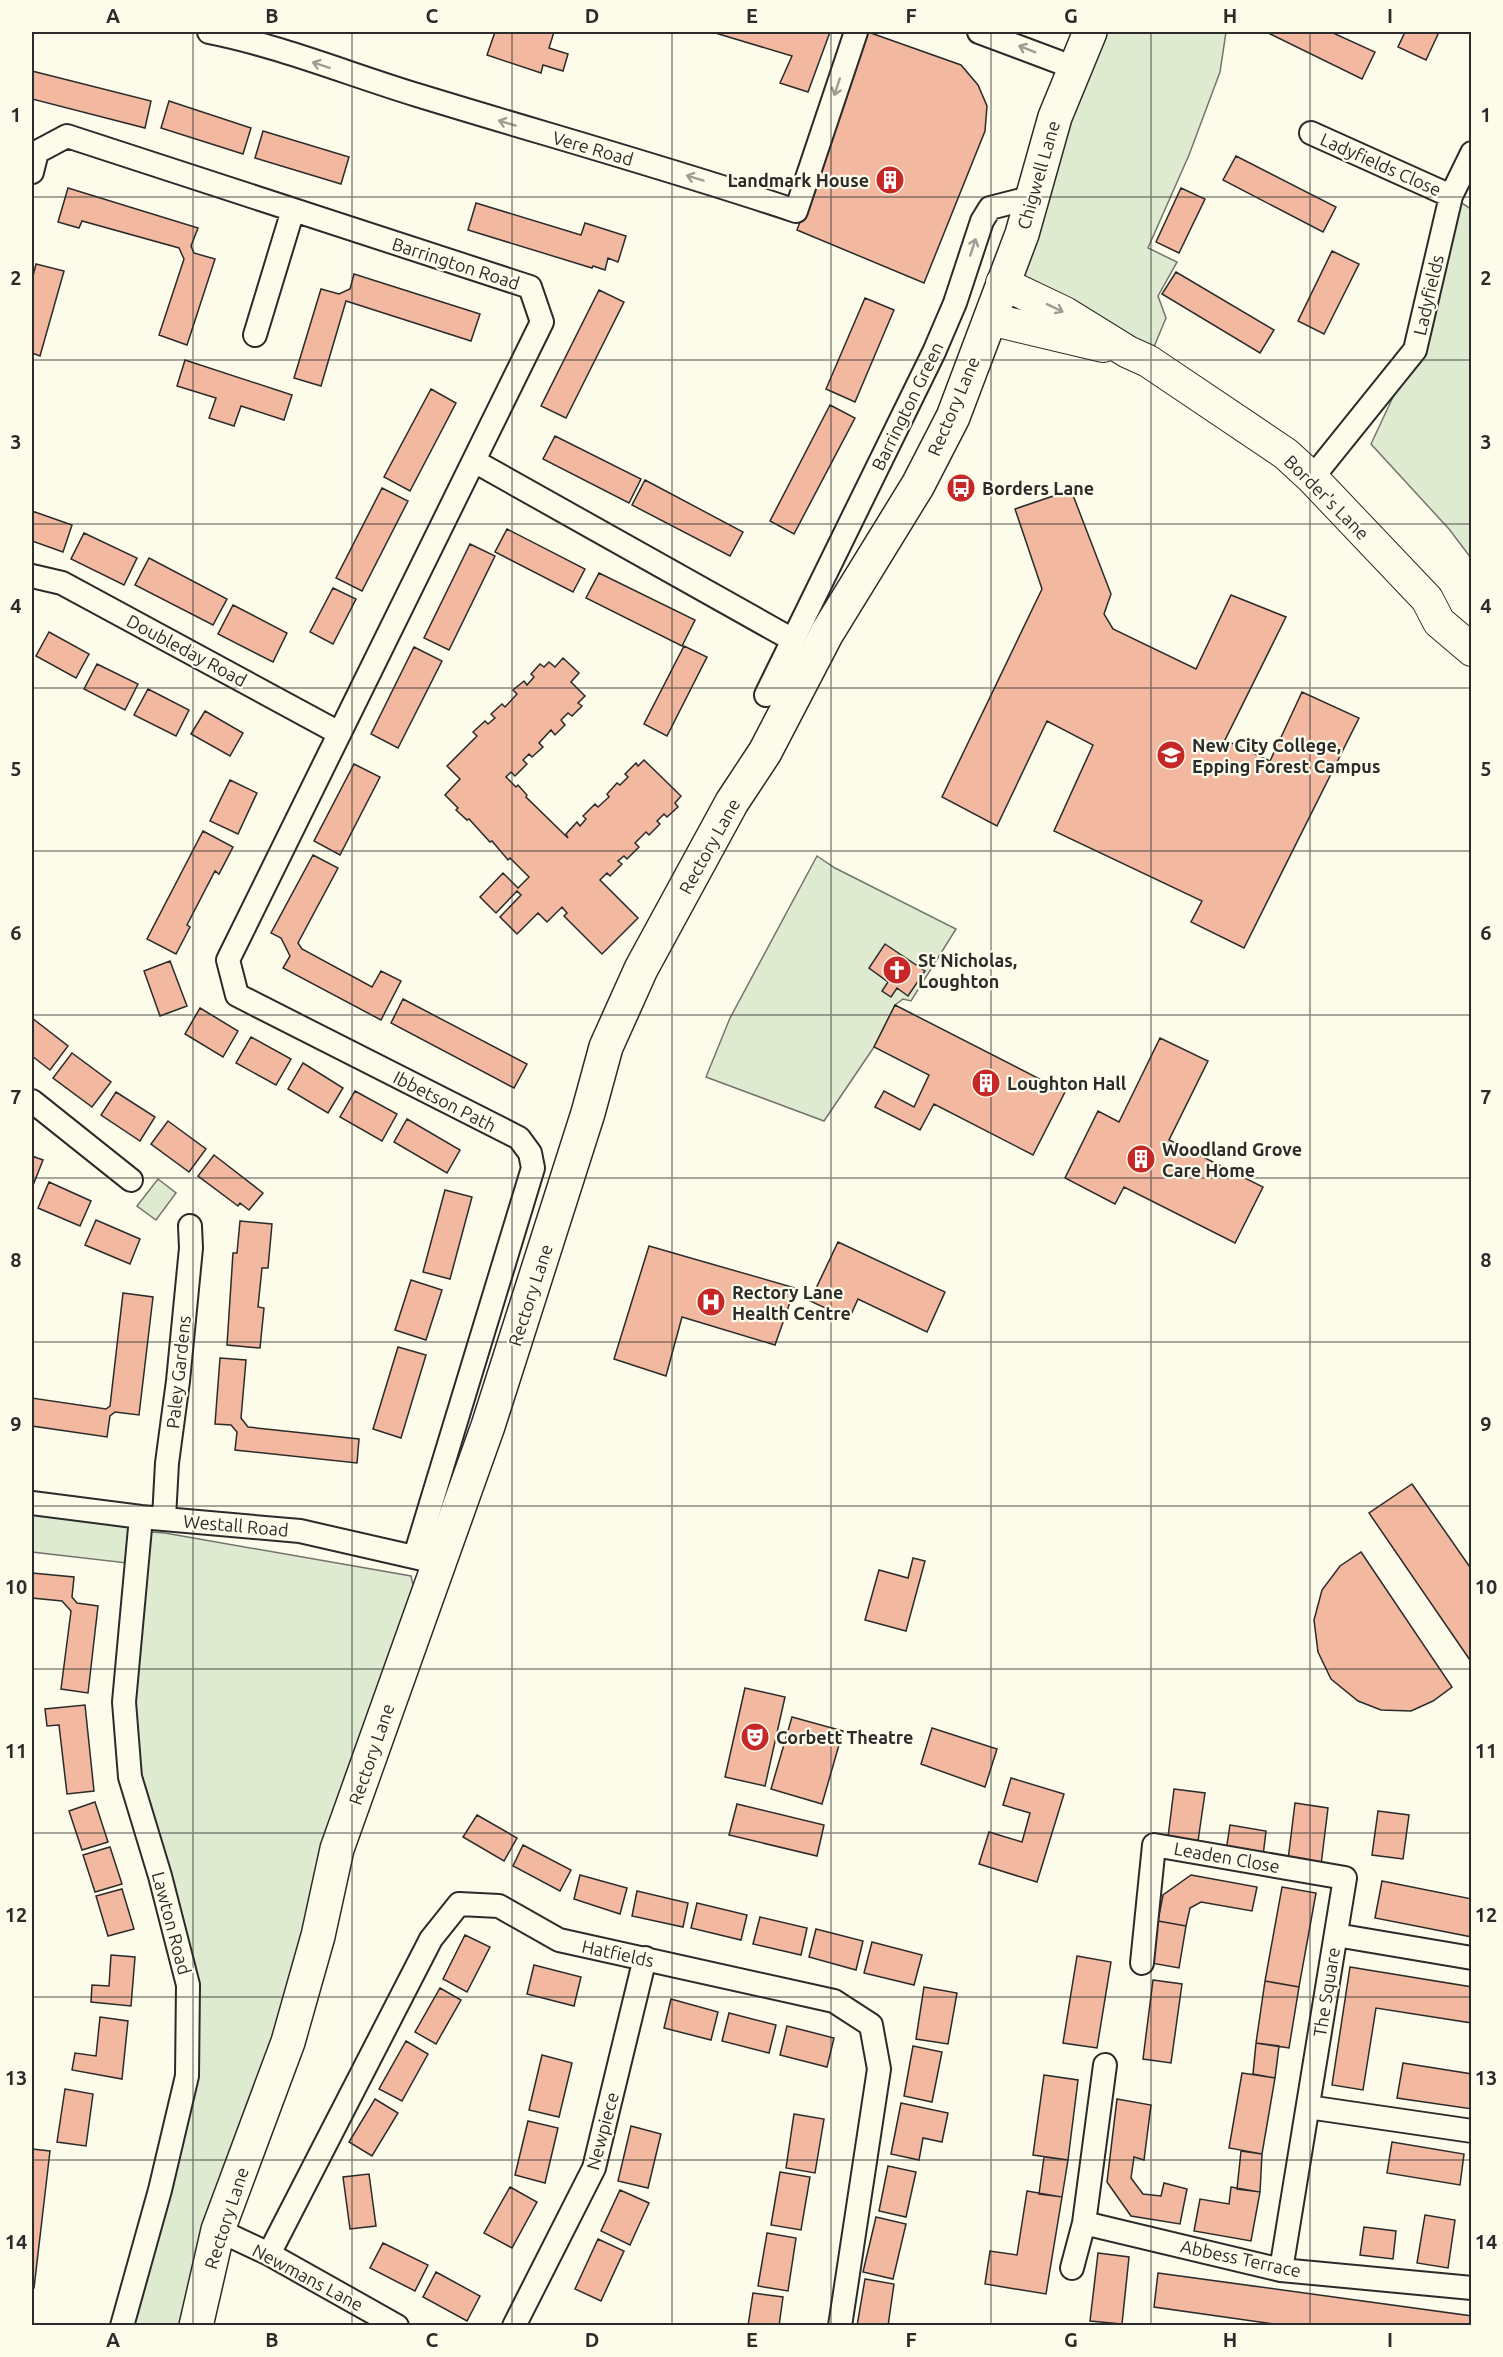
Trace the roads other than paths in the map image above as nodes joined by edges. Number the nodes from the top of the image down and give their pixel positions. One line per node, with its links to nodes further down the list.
1 (208, 32): 2 (street, Vere Road, one-way to 1)
2 (856, 32)
3 (979, 32): 5 (street, one-way to 3)
4 (1086, 32): 5 (main road, Chigwell Lane)
5 (1075, 68): 10 (main road, Chigwell Lane)
6 (1311, 133): 9 (street, Ladyfields Close)
7 (1472, 153): 9 (street, Ladyfields)
8 (32, 172): 11 (street, Barrington Road)
9 (1451, 196): 17 (street, Ladyfields)
10 (1033, 197): 12 (main road, Chigwell Lane); 19 (street, Barrington Green, one-way to 10)
11 (292, 210): 14 (street); 16 (street, Barrington Road)
12 (1002, 283): 13 (main road, Chigwell Lane); 15 (street, Border's Lane, one-way to 15)
13 (990, 319): 15 (street, Border's Lane); 29 (main road, Rectory Lane)
14 (255, 335)
15 (1128, 352): 17 (street, Border's Lane)
16 (474, 460): 19 (street); 22 (street, Barrington Road)
17 (1312, 478): 20 (street, Border's Lane)
18 (32, 576): 22 (street, Doubleday Road)
19 (793, 640): 21 (street, Barrington Green)
20 (1472, 650)
21 (765, 695)
22 (339, 733): 29 (street, Ibbetson Path)
23 (32, 1101): 24 (street)
24 (131, 1180)
25 (190, 1226): 28 (street, Paley Gardens)
26 (32, 1503): 27 (street, Westall Road)
27 (141, 1517): 28 (street, Westall Road); 44 (street, Lawton Road)
28 (164, 1518): 29 (street, Westall Road)
29 (427, 1559): 39 (main road, Rectory Lane)
30 (1345, 1878): 31 (street, The Square); 34 (street, Leaden Close)
31 (1336, 1935): 33 (street); 36 (street, The Square)
32 (645, 1958): 40 (street, Hatfields); 47 (street, Newpiece); 48 (street, Hatfields)
33 (1472, 1958)
34 (1142, 1963)
35 (1106, 2065): 38 (street)
36 (1308, 2107): 37 (street); 42 (street, The Square)
37 (1472, 2131)
38 (1084, 2223): 41 (street); 42 (street, Abbess Terrace)
39 (218, 2230): 40 (street, Newmans Lane); 45 (main road, Rectory Lane)
40 (269, 2254): 46 (street, Newmans Lane)
41 (1072, 2268)
42 (1281, 2270): 43 (street, Abbess Terrace)
43 (1472, 2288)
44 (122, 2325)
45 (196, 2325)
46 (397, 2325)
47 (513, 2325)
48 (840, 2325)

